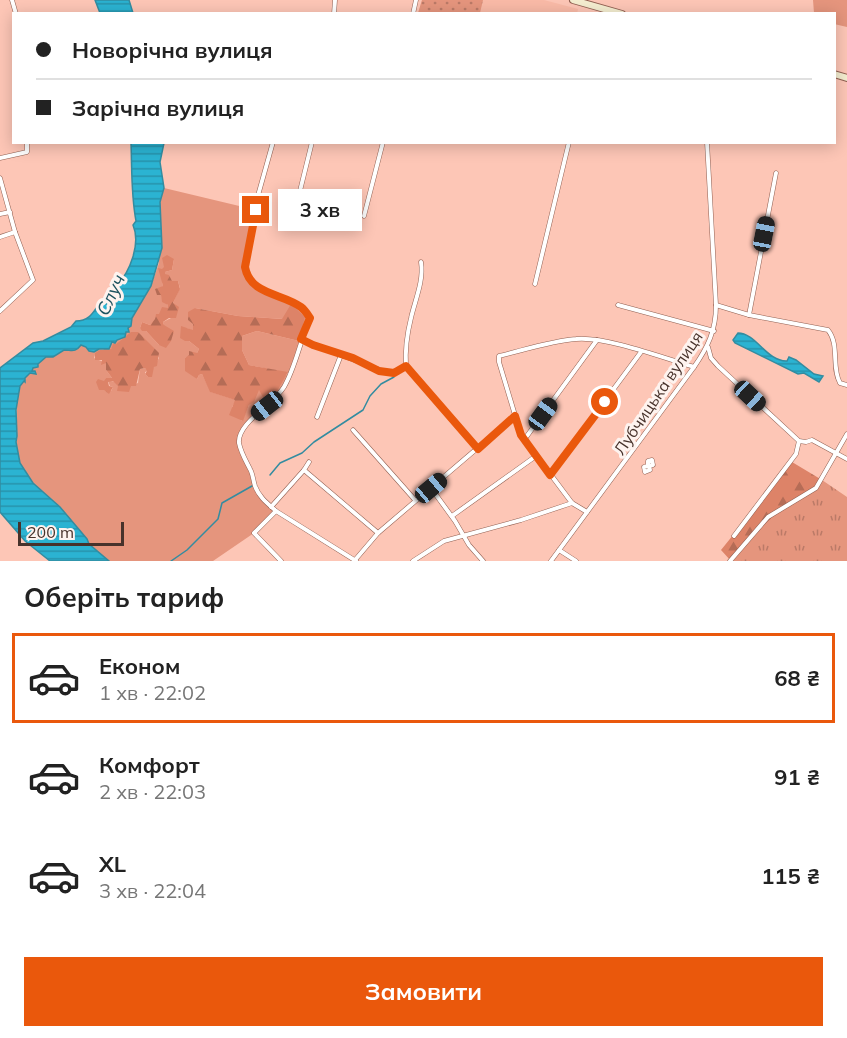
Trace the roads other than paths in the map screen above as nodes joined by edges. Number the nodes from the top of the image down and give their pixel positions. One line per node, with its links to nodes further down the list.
1 (573, 0): 2 (main road)
2 (615, 12)
3 (27, 144): 9 (street)
4 (272, 144): 25 (street)
5 (312, 144): 12 (street)
6 (382, 144): 15 (street)
7 (569, 144): 19 (street)
8 (707, 144): 21 (street, Лубчицька вулиця)
9 (0, 158)
10 (776, 172): 23 (street)
11 (0, 178): 13 (street)
12 (298, 199)
13 (10, 212): 14 (street); 16 (street)
14 (0, 214)
15 (364, 216)
16 (15, 232): 17 (street); 22 (street)
17 (0, 237)
18 (421, 262): 30 (street)
19 (535, 284)
20 (618, 305): 24 (street)
21 (716, 305): 23 (street); 24 (street, Лубчицька вулиця)
22 (0, 311)
23 (749, 315): 32 (street)
24 (714, 331): 27 (street, Лубчицька вулиця)
25 (301, 339): 29 (street); 49 (street)
26 (597, 340): 28 (street); 33 (street); 37 (street)
27 (707, 346): 31 (street, Лубчицька вулиця); 38 (street)
28 (641, 352): 31 (street); 45 (street)
29 (341, 355): 30 (street); 34 (street)
30 (406, 366): 39 (street)
31 (694, 367): 51 (street, Лубчицька вулиця)
32 (847, 385)
33 (515, 416): 37 (street); 39 (street)
34 (316, 417)
35 (353, 430): 47 (street)
36 (847, 434): 40 (street)
37 (524, 440): 41 (street)
38 (799, 441): 40 (street); 55 (street)
39 (478, 449): 46 (street)
40 (836, 453): 42 (street); 63 (street)
41 (536, 456): 45 (street); 52 (street)
42 (847, 459)
43 (309, 462): 44 (street)
44 (304, 470): 49 (street); 53 (street)
45 (550, 475): 48 (street)
46 (431, 488): 47 (street); 52 (street)
47 (415, 500): 53 (street)
48 (572, 503): 51 (street); 54 (street)
49 (271, 507): 50 (street)
50 (276, 511): 57 (street); 58 (street)
51 (587, 512): 56 (street, Лубчицька вулиця)
52 (452, 516): 54 (street)
53 (378, 533): 58 (street)
54 (463, 535): 59 (street); 60 (street)
55 (734, 536)
56 (559, 550): 61 (street, Лубчицька вулиця); 62 (street)
57 (281, 561)
58 (355, 561)
59 (413, 561)
60 (483, 561)
61 (551, 561)
62 (576, 561)
63 (730, 561)

